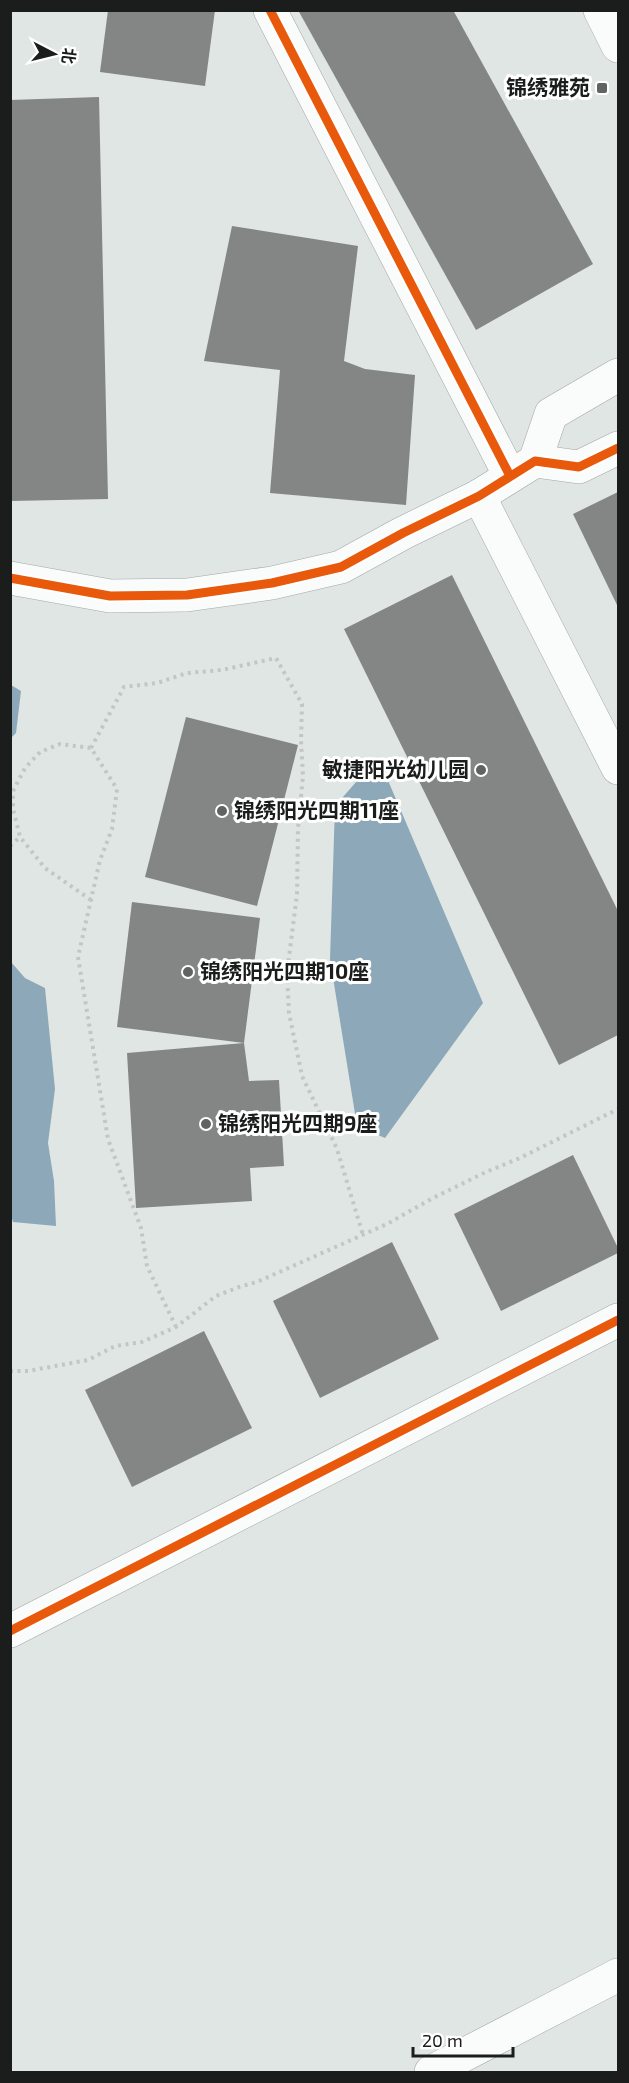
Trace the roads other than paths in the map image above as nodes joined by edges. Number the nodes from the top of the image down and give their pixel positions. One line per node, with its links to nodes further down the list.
1 (270, 10): 6 (street)
2 (600, 10): 3 (street)
3 (618, 46)
4 (618, 375): 6 (street)
5 (618, 448): 6 (street)
6 (523, 469): 7 (street)
7 (478, 496): 8 (street); 9 (street)
8 (10, 578)
9 (618, 768)
10 (618, 1320): 11 (street)
11 (10, 1630)
12 (618, 1976): 13 (street)
13 (431, 2073)

